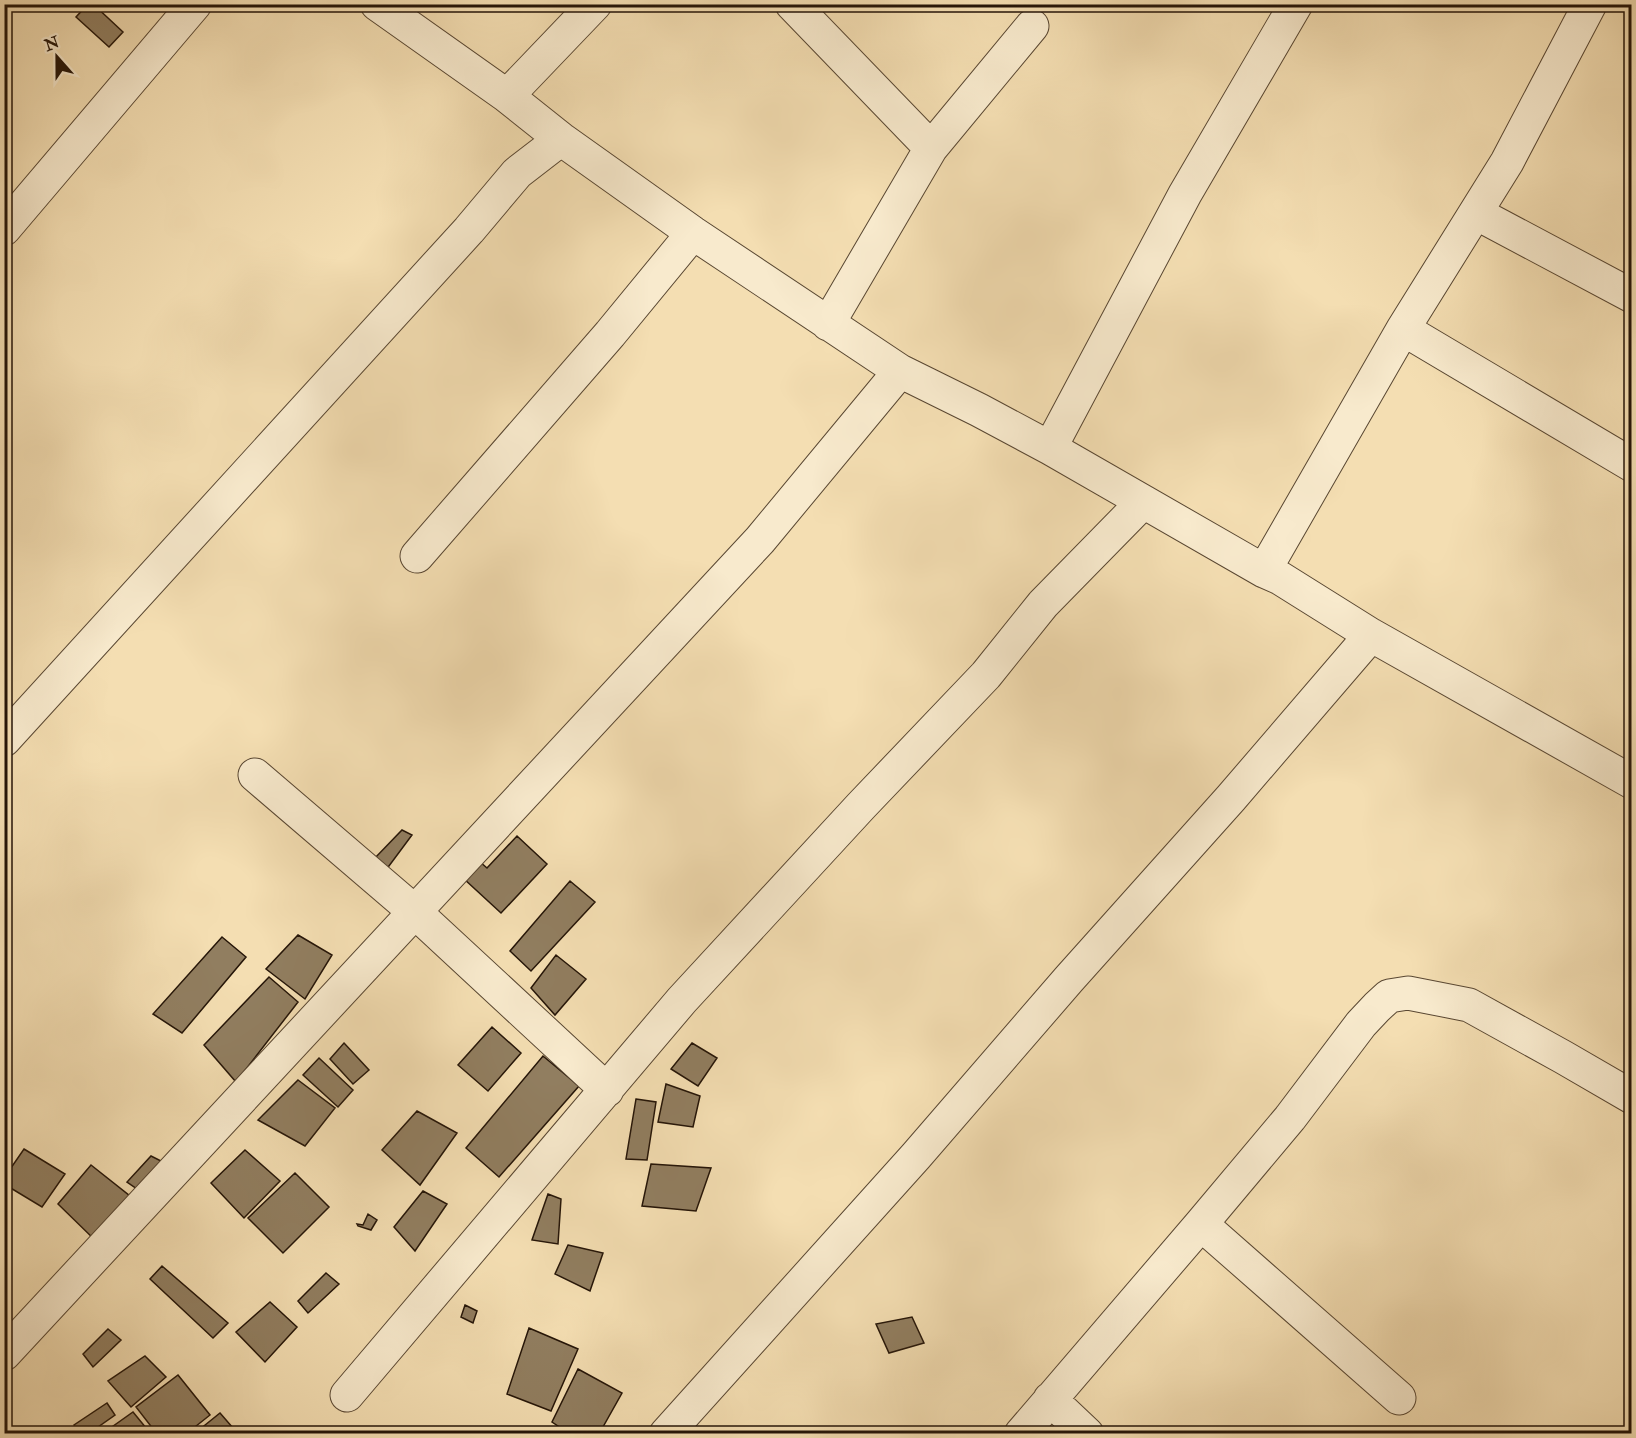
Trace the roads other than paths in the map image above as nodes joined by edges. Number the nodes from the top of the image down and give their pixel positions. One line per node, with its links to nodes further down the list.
1 (195, 4): 12 (street)
2 (377, 4): 8 (street)
3 (595, 4): 8 (street)
4 (792, 4): 10 (street)
5 (1296, 4): 18 (street)
6 (1590, 4): 11 (street)
7 (1032, 26): 10 (street)
8 (507, 96): 9 (street)
9 (561, 139): 13 (street); 24 (street)
10 (931, 148): 15 (street)
11 (1476, 213): 14 (street); 16 (street)
12 (4, 229)
13 (693, 233): 15 (street); 21 (street)
14 (1632, 296)
15 (828, 324): 17 (street)
16 (1403, 329): 19 (street); 22 (street)
17 (900, 371): 18 (street); 27 (street)
18 (1050, 448): 20 (street)
19 (1632, 465)
20 (1143, 502): 22 (street); 28 (street)
21 (417, 556)
22 (1264, 571): 23 (street)
23 (1371, 635): 26 (street); 35 (street)
24 (4, 740)
25 (255, 775): 27 (street)
26 (1632, 782)
27 (415, 912): 28 (street); 31 (street)
28 (607, 1090): 32 (street)
29 (1632, 1097): 30 (street)
30 (1202, 1224): 33 (street); 34 (street)
31 (4, 1354)
32 (347, 1395)
33 (1399, 1398)
34 (1050, 1399): 36 (street); 37 (street)
35 (666, 1434)
36 (1021, 1434)
37 (1087, 1434)

